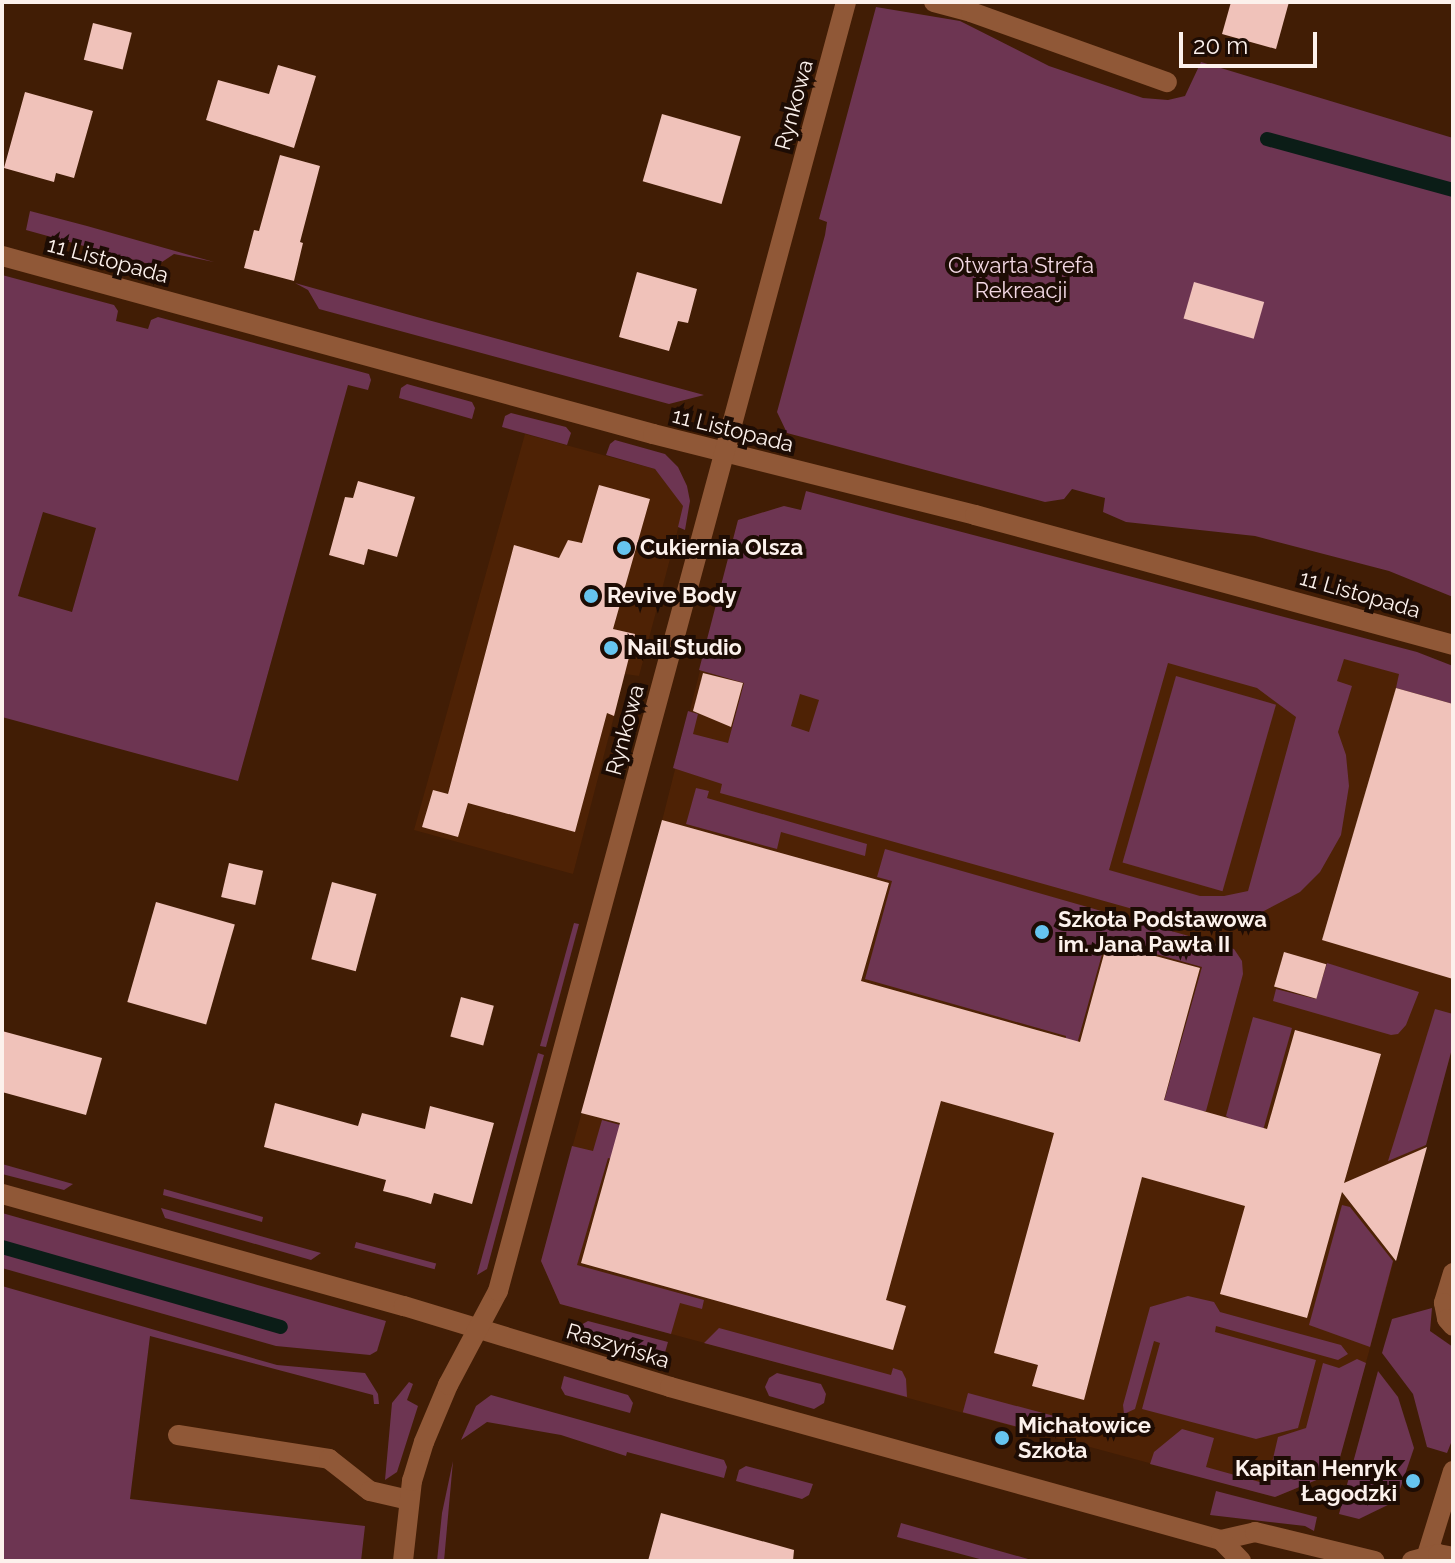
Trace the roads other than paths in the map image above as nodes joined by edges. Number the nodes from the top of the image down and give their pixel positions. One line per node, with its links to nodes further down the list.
1 (846, 2): 5 (street, Rynkowa)
2 (934, 2): 3 (street)
3 (1167, 82)
4 (2, 256): 5 (street, 11 Listopada)
5 (724, 453): 6 (street, 11 Listopada); 10 (street, Rynkowa)
6 (1453, 645)
7 (2, 1194): 10 (street, Raszyńska)
8 (1453, 1273): 9 (street)
9 (1453, 1326)
10 (478, 1328): 13 (street, Rynkowa); 14 (street, Raszyńska)
11 (178, 1435): 13 (street)
12 (1453, 1471): 16 (street)
13 (409, 1500): 17 (street, Rynkowa)
14 (1221, 1540): 18 (street); 19 (street, Raszyńska)
15 (1453, 1557): 16 (street)
16 (1419, 1558)
17 (403, 1561)
18 (1241, 1561)
19 (1375, 1561)

